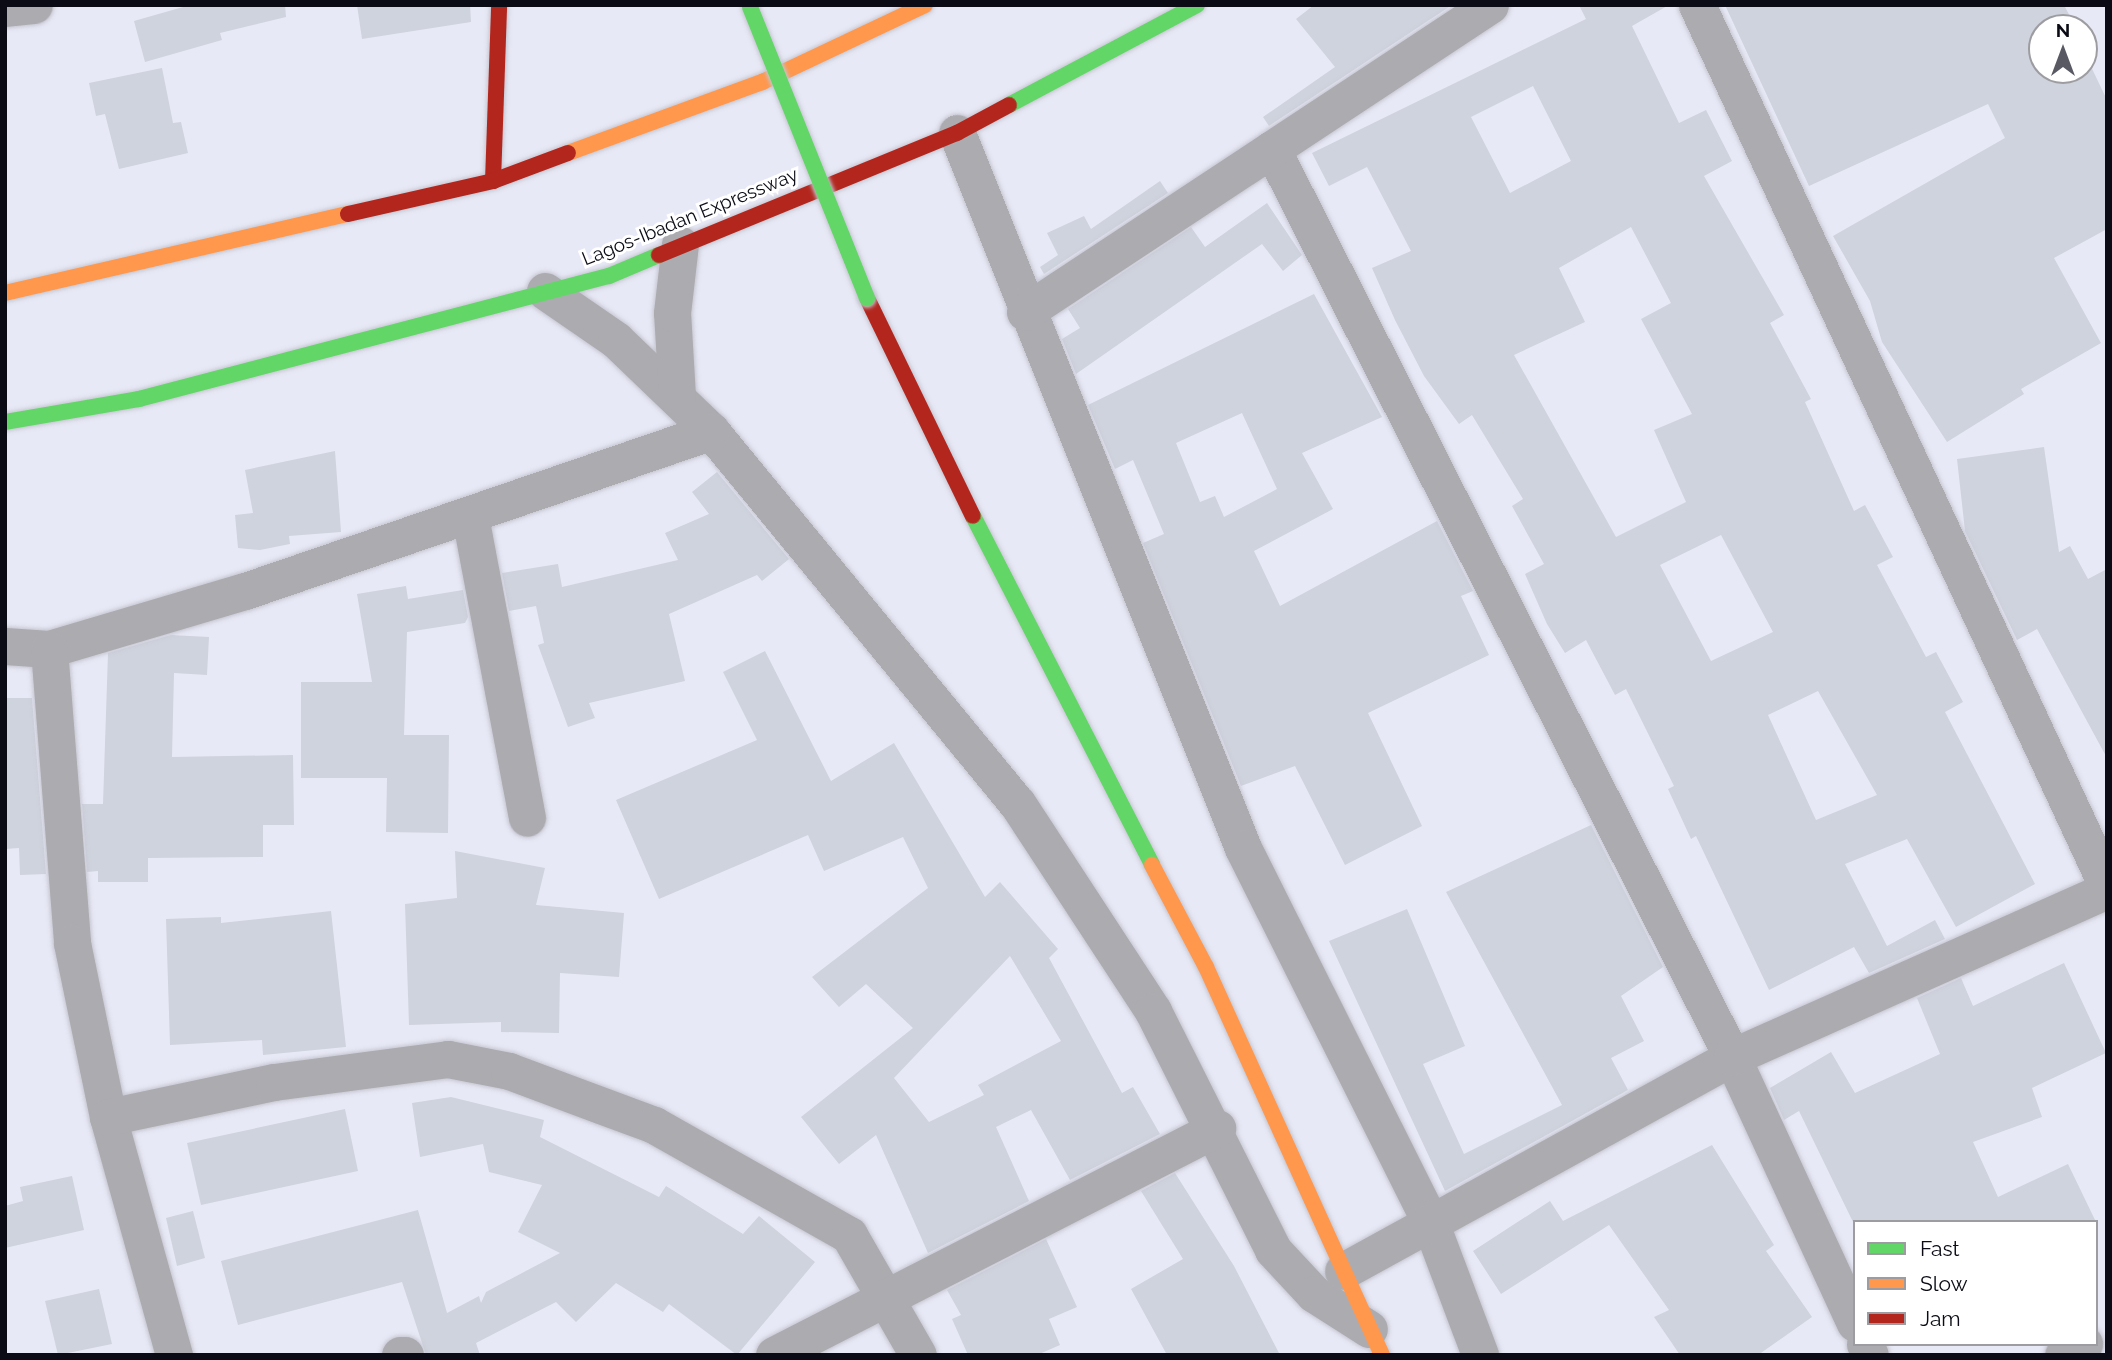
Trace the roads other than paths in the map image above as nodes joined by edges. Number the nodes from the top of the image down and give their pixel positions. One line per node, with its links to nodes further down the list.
1 (34, 5): 9 (street)
2 (499, 5): 13 (main road)
3 (878, 5): 10 (main road)
4 (925, 5): 10 (main road)
5 (1197, 5): 11 (main road, Lagos-Ibadan Expressway)
6 (1490, 5): 12 (street)
7 (1697, 5): 25 (street)
8 (750, 6): 30 (main road, bridge)
9 (5, 8)
10 (887, 26): 13 (main road)
11 (957, 132): 14 (main road, Lagos-Ibadan Expressway); 17 (street)
12 (1272, 149): 17 (street); 26 (street)
13 (493, 181): 16 (main road)
14 (680, 244): 15 (main road, Lagos-Ibadan Expressway); 18 (street)
15 (545, 291): 18 (street); 19 (main road, Lagos-Ibadan Expressway)
16 (5, 293)
17 (1024, 312): 29 (street)
18 (677, 396): 20 (street)
19 (5, 422)
20 (711, 431): 21 (street); 28 (street)
21 (470, 516): 23 (street); 24 (street)
22 (5, 646): 23 (street)
23 (49, 649): 27 (street)
24 (527, 818)
25 (2107, 888): 26 (street)
26 (1732, 1057): 29 (street); 32 (street)
27 (108, 1117): 31 (street); 35 (street)
28 (1217, 1128): 31 (street); 33 (street)
29 (1429, 1219): 30 (street); 40 (street)
30 (1343, 1271): 33 (main road)
31 (887, 1297): 38 (street); 39 (street)
32 (1853, 1319)
33 (1376, 1342)
34 (2080, 1346): 41 (street)
35 (174, 1355)
36 (400, 1355): 37 (street)
37 (405, 1355)
38 (774, 1355)
39 (918, 1355)
40 (1480, 1355)
41 (2063, 1355)

